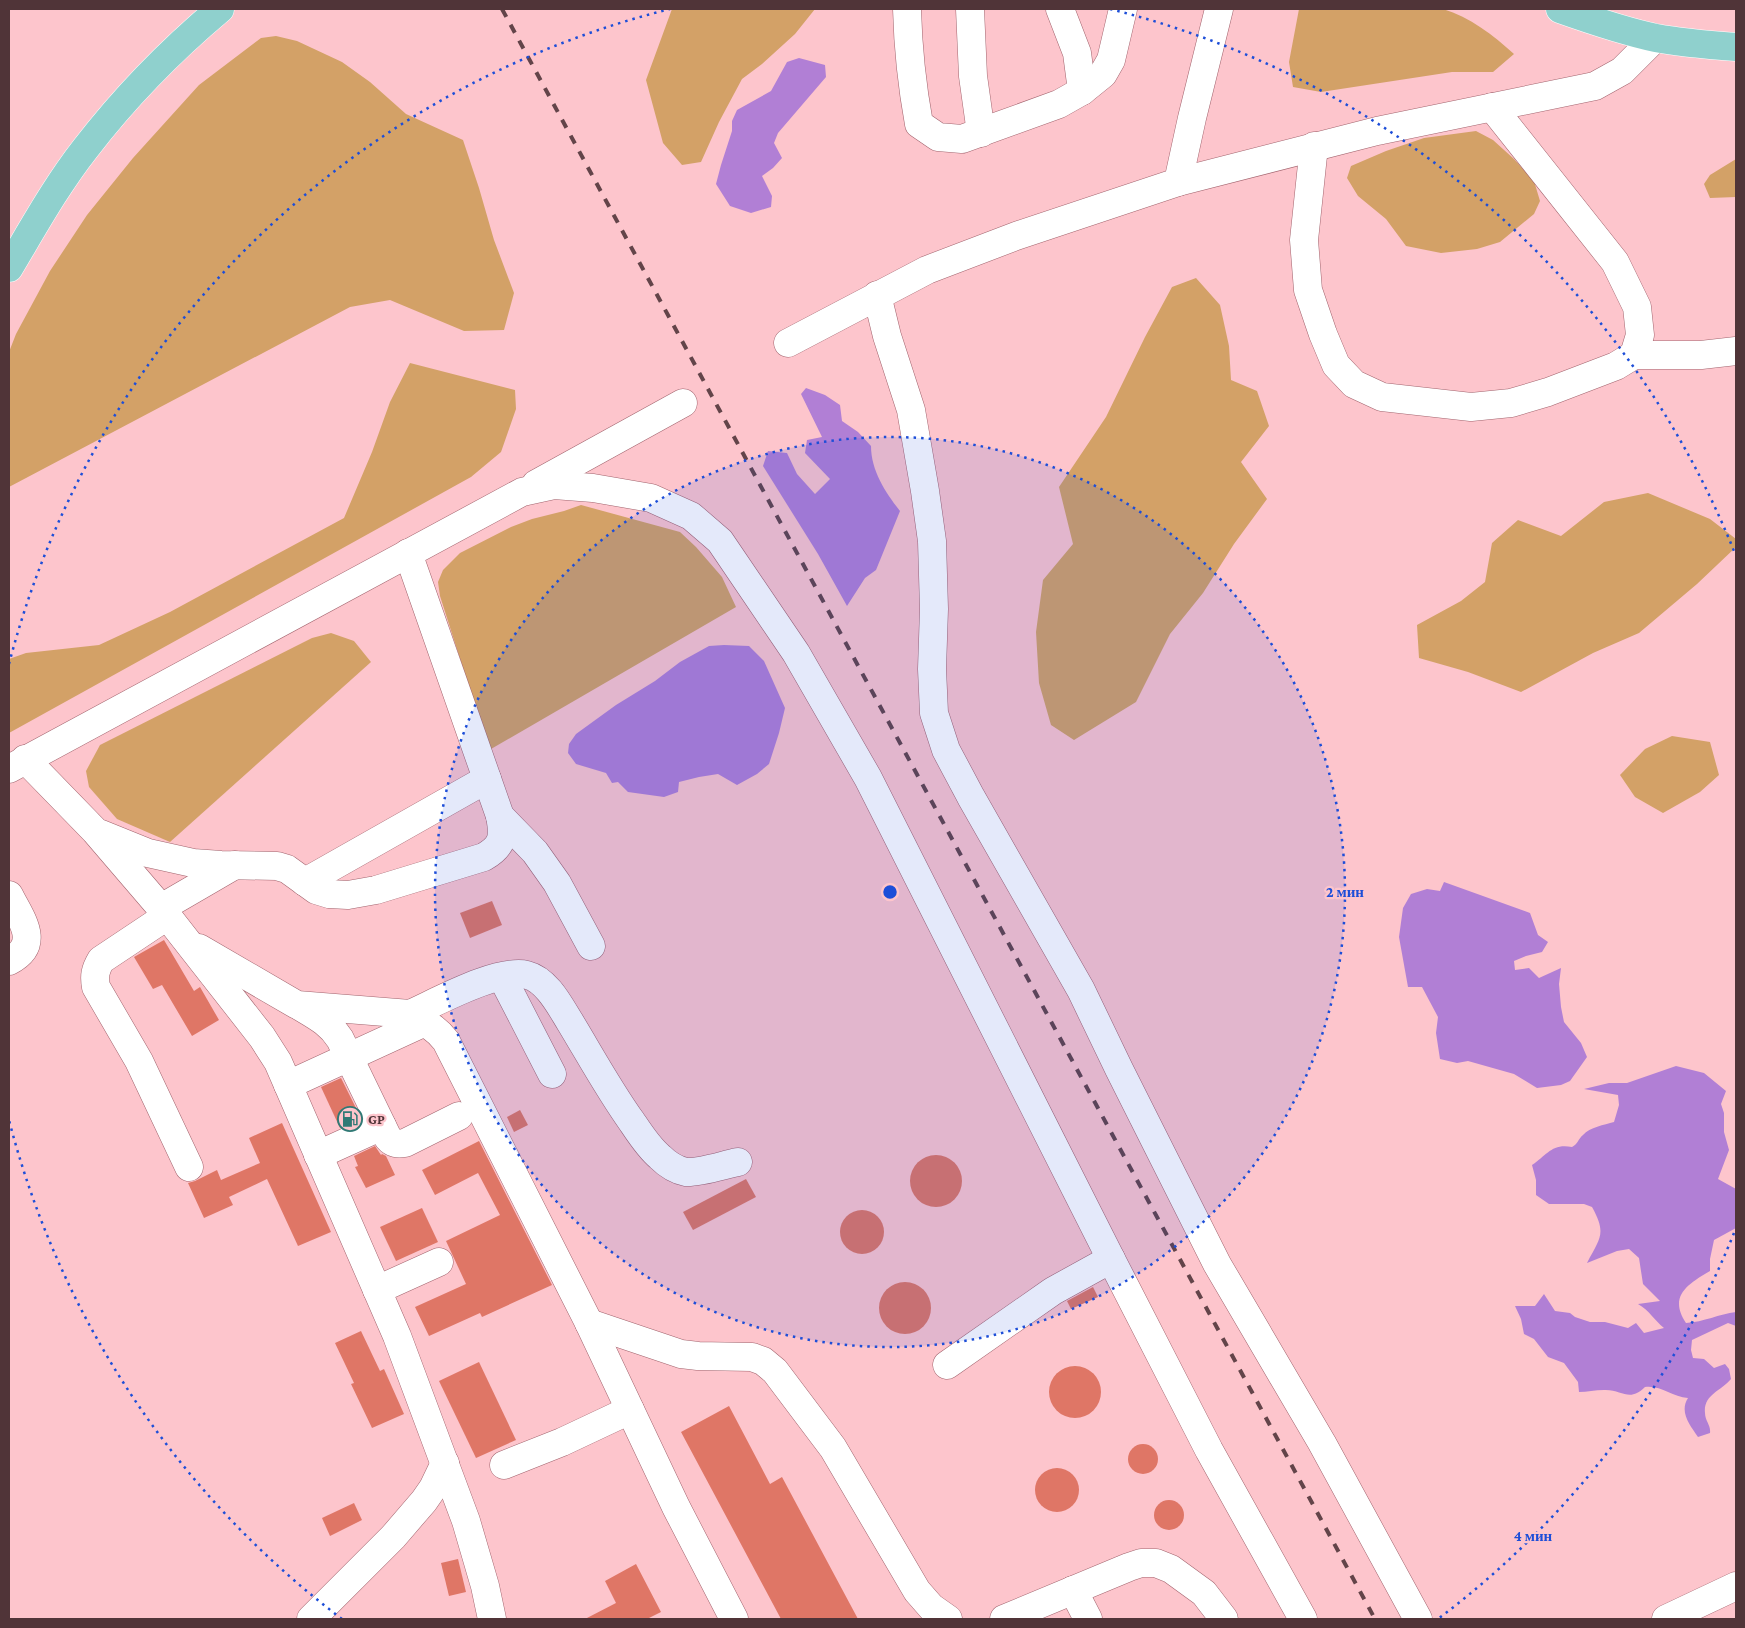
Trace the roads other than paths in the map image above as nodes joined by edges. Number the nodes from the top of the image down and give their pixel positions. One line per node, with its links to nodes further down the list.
1 (220, 9): 15 (main road)
2 (907, 9): 12 (street)
3 (970, 9): 12 (street)
4 (1060, 9): 10 (street)
5 (1123, 9): 10 (street)
6 (1219, 9): 14 (street)
7 (1560, 9): 8 (main road)
8 (1655, 38): 9 (main road); 11 (street)
9 (1736, 47)
10 (1082, 90): 12 (street)
11 (1492, 107): 13 (street); 19 (street)
12 (980, 133)
13 (1314, 146): 14 (street); 19 (street)
14 (1178, 182): 16 (street)
15 (9, 268)
16 (877, 295): 17 (street); 63 (street)
17 (788, 343)
18 (1736, 352): 19 (street)
19 (1634, 355)
20 (683, 403): 21 (street)
21 (522, 492): 22 (street); 45 (street)
22 (408, 553): 23 (street); 24 (street)
23 (17, 764): 26 (street)
24 (487, 779): 25 (street); 28 (street)
25 (500, 816): 28 (street); 32 (street)
26 (95, 831): 27 (street); 30 (street)
27 (236, 866): 28 (street); 30 (street)
28 (305, 882)
29 (9, 895): 33 (street)
30 (164, 912): 31 (street); 44 (street)
31 (187, 941): 35 (street); 39 (street)
32 (591, 946)
33 (9, 961)
34 (502, 977): 36 (street); 38 (street); 43 (street)
35 (297, 1005): 36 (street); 37 (street)
36 (418, 1018): 37 (street); 48 (street)
37 (349, 1057): 39 (street); 41 (street)
38 (552, 1074)
39 (288, 1085): 42 (street)
40 (460, 1116): 41 (street)
41 (382, 1126): 42 (street)
42 (318, 1155): 47 (street)
43 (738, 1162)
44 (189, 1167)
45 (1111, 1258): 49 (street); 62 (street)
46 (439, 1262): 47 (street)
47 (377, 1290): 51 (street)
48 (590, 1323): 50 (street); 58 (street)
49 (947, 1365)
50 (630, 1410): 52 (street); 57 (street)
51 (445, 1463): 55 (street); 56 (street)
52 (504, 1464)
53 (1736, 1586): 64 (street)
54 (1072, 1590): 59 (street); 60 (street); 61 (street)
55 (311, 1619)
56 (492, 1619)
57 (734, 1619)
58 (948, 1619)
59 (1004, 1619)
60 (1088, 1619)
61 (1224, 1619)
62 (1302, 1619)
63 (1418, 1619)
64 (1666, 1619)

